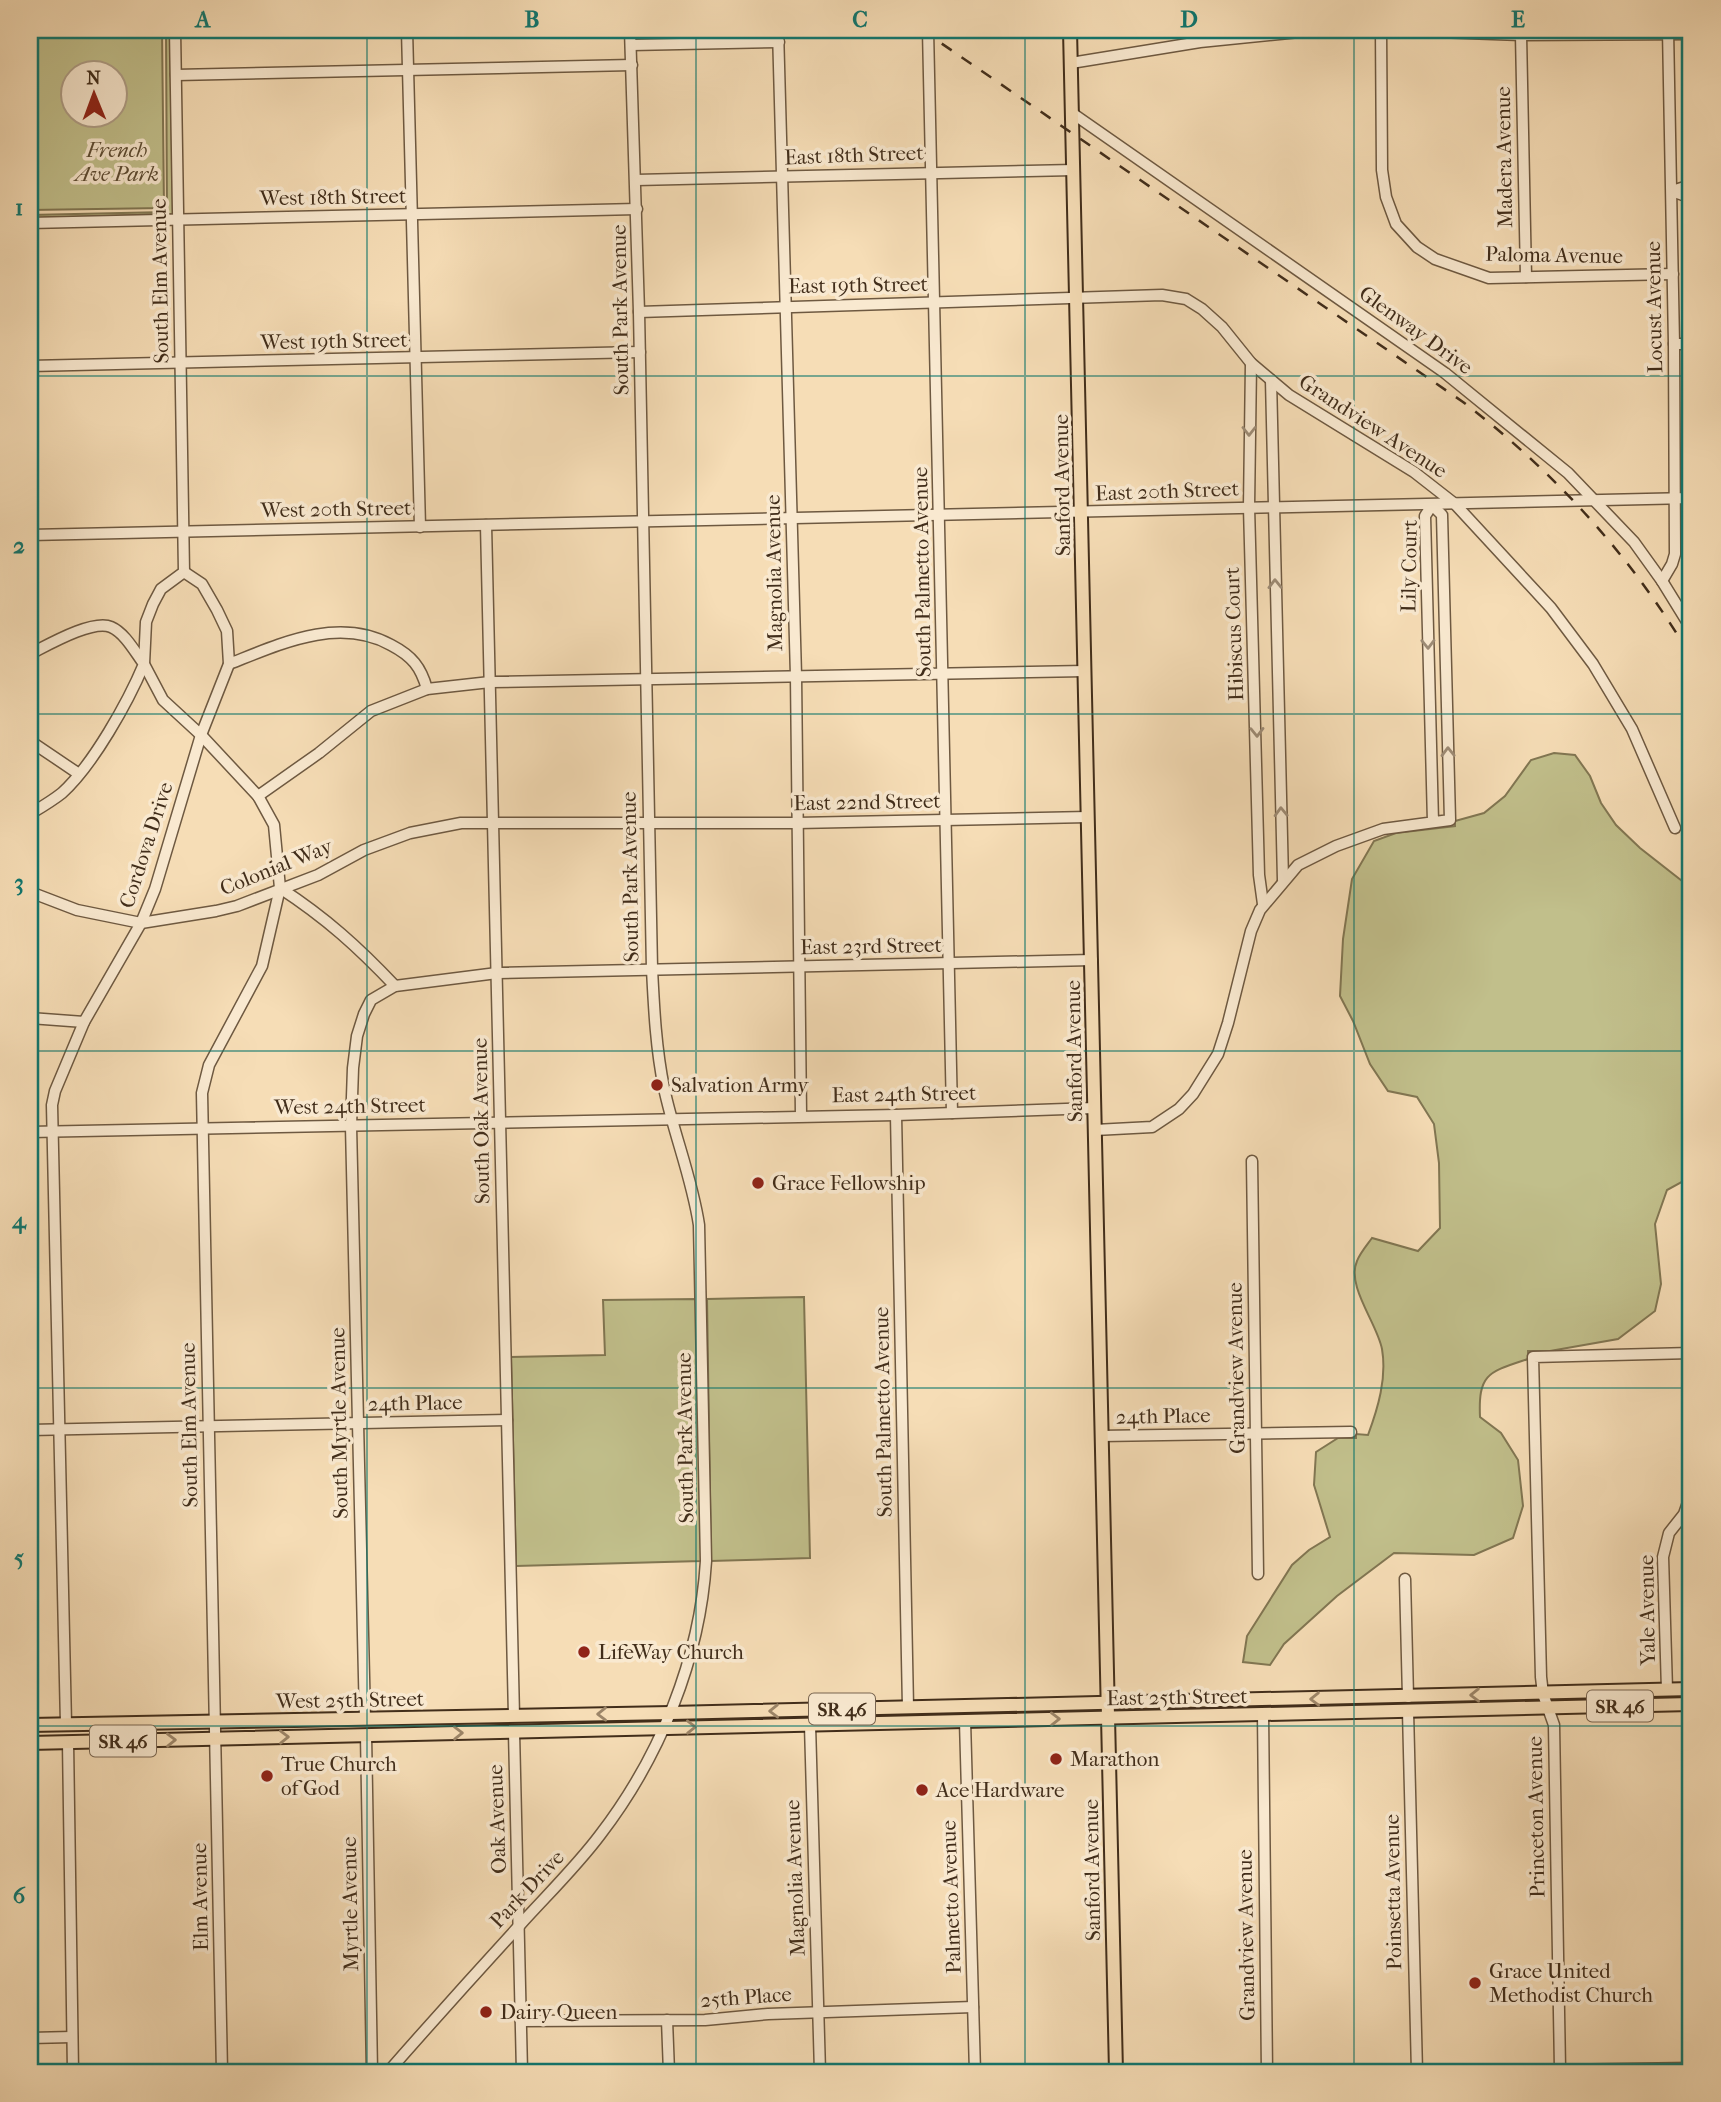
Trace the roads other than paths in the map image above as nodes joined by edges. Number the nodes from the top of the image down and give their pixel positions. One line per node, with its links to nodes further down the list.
1 (175, 30): 16 (street, South Elm Avenue)
2 (407, 30): 15 (street)
3 (630, 30): 12 (street, South Park Avenue)
4 (779, 30): 11 (street, Magnolia Avenue)
5 (928, 30): 19 (street, South Palmetto Avenue)
6 (1070, 30): 13 (main road, Sanford Avenue)
7 (1381, 30): 10 (street); 13 (street); 30 (street, Paloma Avenue)
8 (1668, 32): 9 (street); 10 (street); 23 (street, Locust Avenue)
9 (1691, 34)
10 (1521, 35): 30 (street, Madera Avenue)
11 (779, 42): 12 (street); 20 (street, Magnolia Avenue)
12 (631, 45): 14 (street, South Park Avenue)
13 (1071, 64): 17 (main road, Sanford Avenue)
14 (632, 65): 15 (street); 21 (street, South Park Avenue)
15 (408, 71): 16 (street); 26 (street)
16 (176, 75): 27 (street, South Elm Avenue)
17 (1072, 113): 18 (main road, Sanford Avenue); 45 (street, Glenway Drive)
18 (1074, 170): 19 (street, East 18th Street); 31 (main road, Sanford Avenue)
19 (932, 172): 20 (street, East 18th Street); 32 (street, South Palmetto Avenue)
20 (783, 176): 21 (street, East 18th Street); 33 (street, Magnolia Avenue)
21 (636, 180): 25 (street, South Park Avenue)
22 (1691, 185): 23 (street)
23 (1672, 191): 24 (street); 29 (street, Locust Avenue)
24 (1691, 198)
25 (637, 209): 26 (street, West 18th Street); 34 (street, South Park Avenue)
26 (412, 214): 27 (street, West 18th Street); 38 (street)
27 (178, 220): 28 (street, West 18th Street); 39 (street, South Elm Avenue)
28 (30, 223)
29 (1673, 274): 30 (street, Paloma Avenue); 35 (street, Locust Avenue)
30 (1526, 277)
31 (1077, 297): 32 (street, East 19th Street); 40 (street, Grandview Avenue); 50 (main road, Sanford Avenue)
32 (936, 303): 33 (street, East 19th Street); 51 (street, South Palmetto Avenue)
33 (787, 306): 34 (street, East 19th Street); 52 (street, Magnolia Avenue)
34 (639, 312): 37 (street, South Park Avenue)
35 (1674, 344): 36 (street); 44 (street, Locust Avenue)
36 (1691, 344)
37 (640, 352): 38 (street, West 19th Street); 53 (street, South Park Avenue)
38 (416, 358): 39 (street, West 19th Street); 55 (street)
39 (181, 363): 41 (street, West 19th Street); 56 (street, South Elm Avenue)
40 (1251, 363): 42 (street, Grandview Avenue); 49 (street, Hibiscus Court, one-way to 49)
41 (30, 366)
42 (1271, 380): 46 (street, Grandview Avenue); 48 (street, Hibiscus Court)
43 (1691, 498): 44 (street, East 20th Street)
44 (1674, 499): 45 (street, East 20th Street); 59 (street, Locust Avenue)
45 (1597, 500): 46 (street, East 20th Street); 59 (street, Glenway Drive)
46 (1455, 504): 47 (street, East 20th Street); 81 (street, Grandview Avenue)
47 (1432, 505): 48 (street, East 20th Street); 78 (street, Lily Court, one-way to 78); 78 (street, Lily Court, one-way to 47)
48 (1273, 507): 49 (street, East 20th Street); 82 (street, Hibiscus Court, one-way to 48)
49 (1249, 508): 50 (street, East 20th Street); 85 (street, Hibiscus Court, one-way to 85)
50 (1082, 513): 51 (street, East 20th Street); 64 (main road, Sanford Avenue)
51 (940, 516): 52 (street, East 20th Street); 65 (street, South Palmetto Avenue)
52 (792, 518): 53 (street, East 20th Street); 66 (street, Magnolia Avenue)
53 (643, 522): 54 (street, West 20th Street); 67 (street, South Park Avenue)
54 (486, 525): 55 (street, West 20th Street); 68 (street, South Oak Avenue)
55 (420, 527): 56 (street, West 20th Street)
56 (185, 531): 57 (street, West 20th Street); 58 (street, South Elm Avenue)
57 (30, 535)
58 (184, 572): 62 (street); 63 (street, Cordova Drive)
59 (1662, 581): 60 (street, Glenway Drive)
60 (1691, 628)
61 (30, 654): 62 (street, South Elm Avenue)
62 (144, 664): 70 (street, South Elm Avenue); 72 (street)
63 (229, 664): 69 (street); 70 (street, Cordova Drive)
64 (1085, 671): 65 (street); 75 (main road, Sanford Avenue)
65 (944, 673): 66 (street); 76 (street, South Palmetto Avenue)
66 (796, 676): 67 (street); 80 (street, Magnolia Avenue)
67 (646, 679): 68 (street); 77 (street, South Park Avenue)
68 (489, 682): 69 (street); 79 (street, South Oak Avenue)
69 (427, 690): 73 (street)
70 (201, 735): 73 (street, South Elm Avenue); 86 (street, Cordova Drive)
71 (30, 741): 72 (street)
72 (79, 774): 74 (street)
73 (258, 796): 83 (street, South Elm Avenue)
74 (30, 814)
75 (1088, 817): 76 (street, East 22nd Street); 87 (main road, Sanford Avenue)
76 (946, 819): 80 (street, East 22nd Street); 88 (street, South Palmetto Avenue)
77 (647, 822): 79 (street, East 22nd Street); 80 (street, East 22nd Street); 90 (street, South Park Avenue)
78 (1433, 822): 82 (street)
79 (494, 823): 83 (street, Colonial Way); 91 (street, South Oak Avenue)
80 (797, 823): 89 (street, Magnolia Avenue)
81 (1675, 828)
82 (1283, 880): 85 (street)
83 (280, 888): 86 (street, Colonial Way); 92 (street); 102 (street, South Elm Avenue)
84 (30, 892): 86 (street, Colonial Way)
85 (1263, 904): 103 (street)
86 (141, 923): 94 (street, Cordova Drive)
87 (1092, 960): 88 (street, East 23rd Street); 95 (main road, Sanford Avenue)
88 (948, 964): 89 (street, East 23rd Street); 96 (street, South Palmetto Avenue)
89 (799, 966): 90 (street, East 23rd Street); 97 (street, Magnolia Avenue)
90 (652, 969): 91 (street, East 23rd Street); 99 (street, South Park Avenue)
91 (497, 973): 92 (street, East 23rd Street); 100 (street, South Oak Avenue)
92 (395, 986): 101 (street, South Myrtle Avenue)
93 (30, 1018): 94 (street)
94 (84, 1022): 105 (street, Cordova Drive)
95 (1094, 1108): 96 (street, East 24th Street); 103 (main road, Sanford Avenue)
96 (952, 1113): 98 (street, East 24th Street)
97 (801, 1115): 98 (street, East 24th Street); 99 (street, East 24th Street)
98 (896, 1115): 125 (street, South Palmetto Avenue)
99 (672, 1119): 100 (street, West 24th Street); 130 (street, South Park Avenue)
100 (501, 1122): 101 (street, West 24th Street); 108 (street, South Oak Avenue)
101 (351, 1126): 102 (street, West 24th Street); 109 (street, South Myrtle Avenue)
102 (201, 1129): 105 (street, West 24th Street); 110 (street, South Elm Avenue)
103 (1095, 1130): 115 (main road, Sanford Avenue)
104 (30, 1132): 105 (street, West 24th Street)
105 (52, 1132): 112 (street, Cordova Drive)
106 (1252, 1161): 114 (street, Grandview Avenue)
107 (1691, 1353): 121 (street, Princeton Avenue)
108 (508, 1420): 109 (street, 24th Place); 132 (street, South Oak Avenue)
109 (358, 1424): 110 (street, 24th Place); 135 (street, South Myrtle Avenue)
110 (208, 1427): 112 (street, 24th Place); 136 (street, South Elm Avenue)
111 (30, 1430): 112 (street, 24th Place)
112 (59, 1430): 139 (street, Cordova Drive)
113 (1351, 1432): 114 (street, 24th Place)
114 (1257, 1433): 115 (street, 24th Place); 117 (street, Grandview Avenue)
115 (1101, 1437): 123 (main road, Sanford Avenue)
116 (1691, 1494): 120 (street, Yale Avenue)
117 (1258, 1574)
118 (1405, 1579): 122 (street)
119 (1691, 1689): 120 (main road, East 25th Street / SR 46)
120 (1667, 1690): 121 (main road, East 25th Street / SR 46)
121 (1543, 1694): 122 (main road, East 25th Street / SR 46, one-way to 122); 127 (street, Princeton Avenue)
122 (1408, 1697): 123 (main road, East 25th Street / SR 46, one-way to 123); 129 (main road)
123 (1109, 1703): 126 (main road, East 25th Street / SR 46); 134 (main road, Sanford Avenue)
124 (1691, 1704): 127 (main road, East 25th Street / SR 46)
125 (908, 1707): 126 (main road, East 25th Street / SR 46); 130 (main road, East 25th Street / SR 46, one-way to 130)
126 (938, 1707): 138 (main road)
127 (1548, 1707): 128 (main road, East 25th Street / SR 46); 156 (street, Princeton Avenue)
128 (1408, 1711): 129 (main road, East 25th Street / SR 46); 167 (street, Poinsetta Avenue)
129 (1341, 1712): 131 (main road, East 25th Street / SR 46)
130 (671, 1713): 132 (main road, West 25th Street / SR 46, one-way to 132); 142 (street, Park Drive)
131 (1263, 1714): 134 (main road, East 25th Street / SR 46); 166 (street, Grandview Avenue)
132 (514, 1716): 133 (main road, West 25th Street / SR 46)
133 (437, 1718): 135 (main road, West 25th Street / SR 46); 144 (main road)
134 (1109, 1718): 137 (main road, East 25th Street / SR 46, one-way to 134); 165 (main road, Sanford Avenue)
135 (365, 1719): 136 (main road, West 25th Street / SR 46)
136 (216, 1721): 139 (main road, West 25th Street / SR 46); 145 (street, Elm Avenue)
137 (965, 1721): 138 (main road, East 25th Street / SR 46); 149 (street, Palmetto Avenue)
138 (884, 1723): 141 (main road, East 25th Street / SR 46)
139 (66, 1724): 140 (main road, West 25th Street / SR 46)
140 (30, 1725)
141 (810, 1725): 142 (main road, East 25th Street / SR 46, one-way to 141); 150 (street, Magnolia Avenue)
142 (663, 1728): 143 (main road, West 25th Street / SR 46); 148 (street, Park Drive)
143 (514, 1732): 144 (main road, West 25th Street / SR 46, one-way to 143); 148 (street, Oak Avenue)
144 (366, 1735): 145 (main road, West 25th Street / SR 46, one-way to 144); 159 (street, Myrtle Avenue)
145 (216, 1739): 146 (main road, West 25th Street / SR 46, one-way to 145); 158 (street, Elm Avenue)
146 (68, 1742): 147 (main road, West 25th Street / SR 46); 153 (street)
147 (30, 1743)
148 (520, 1924): 152 (street, Oak Avenue); 160 (street, Park Drive)
149 (973, 2007): 150 (street, 25th Place); 164 (street, Palmetto Avenue)
150 (819, 2011): 151 (street, 25th Place); 163 (street, Magnolia Avenue)
151 (667, 2020): 152 (street, 25th Place); 162 (street)
152 (521, 2021): 161 (street, Oak Avenue)
153 (72, 2037): 154 (street); 157 (street)
154 (30, 2038)
155 (1691, 2068): 156 (street)
156 (1560, 2069): 168 (street)
157 (73, 2072)
158 (222, 2072)
159 (372, 2072)
160 (387, 2072)
161 (522, 2072)
162 (669, 2072)
163 (820, 2072)
164 (975, 2072)
165 (1116, 2072)
166 (1267, 2072)
167 (1417, 2072)
168 (1433, 2072)

